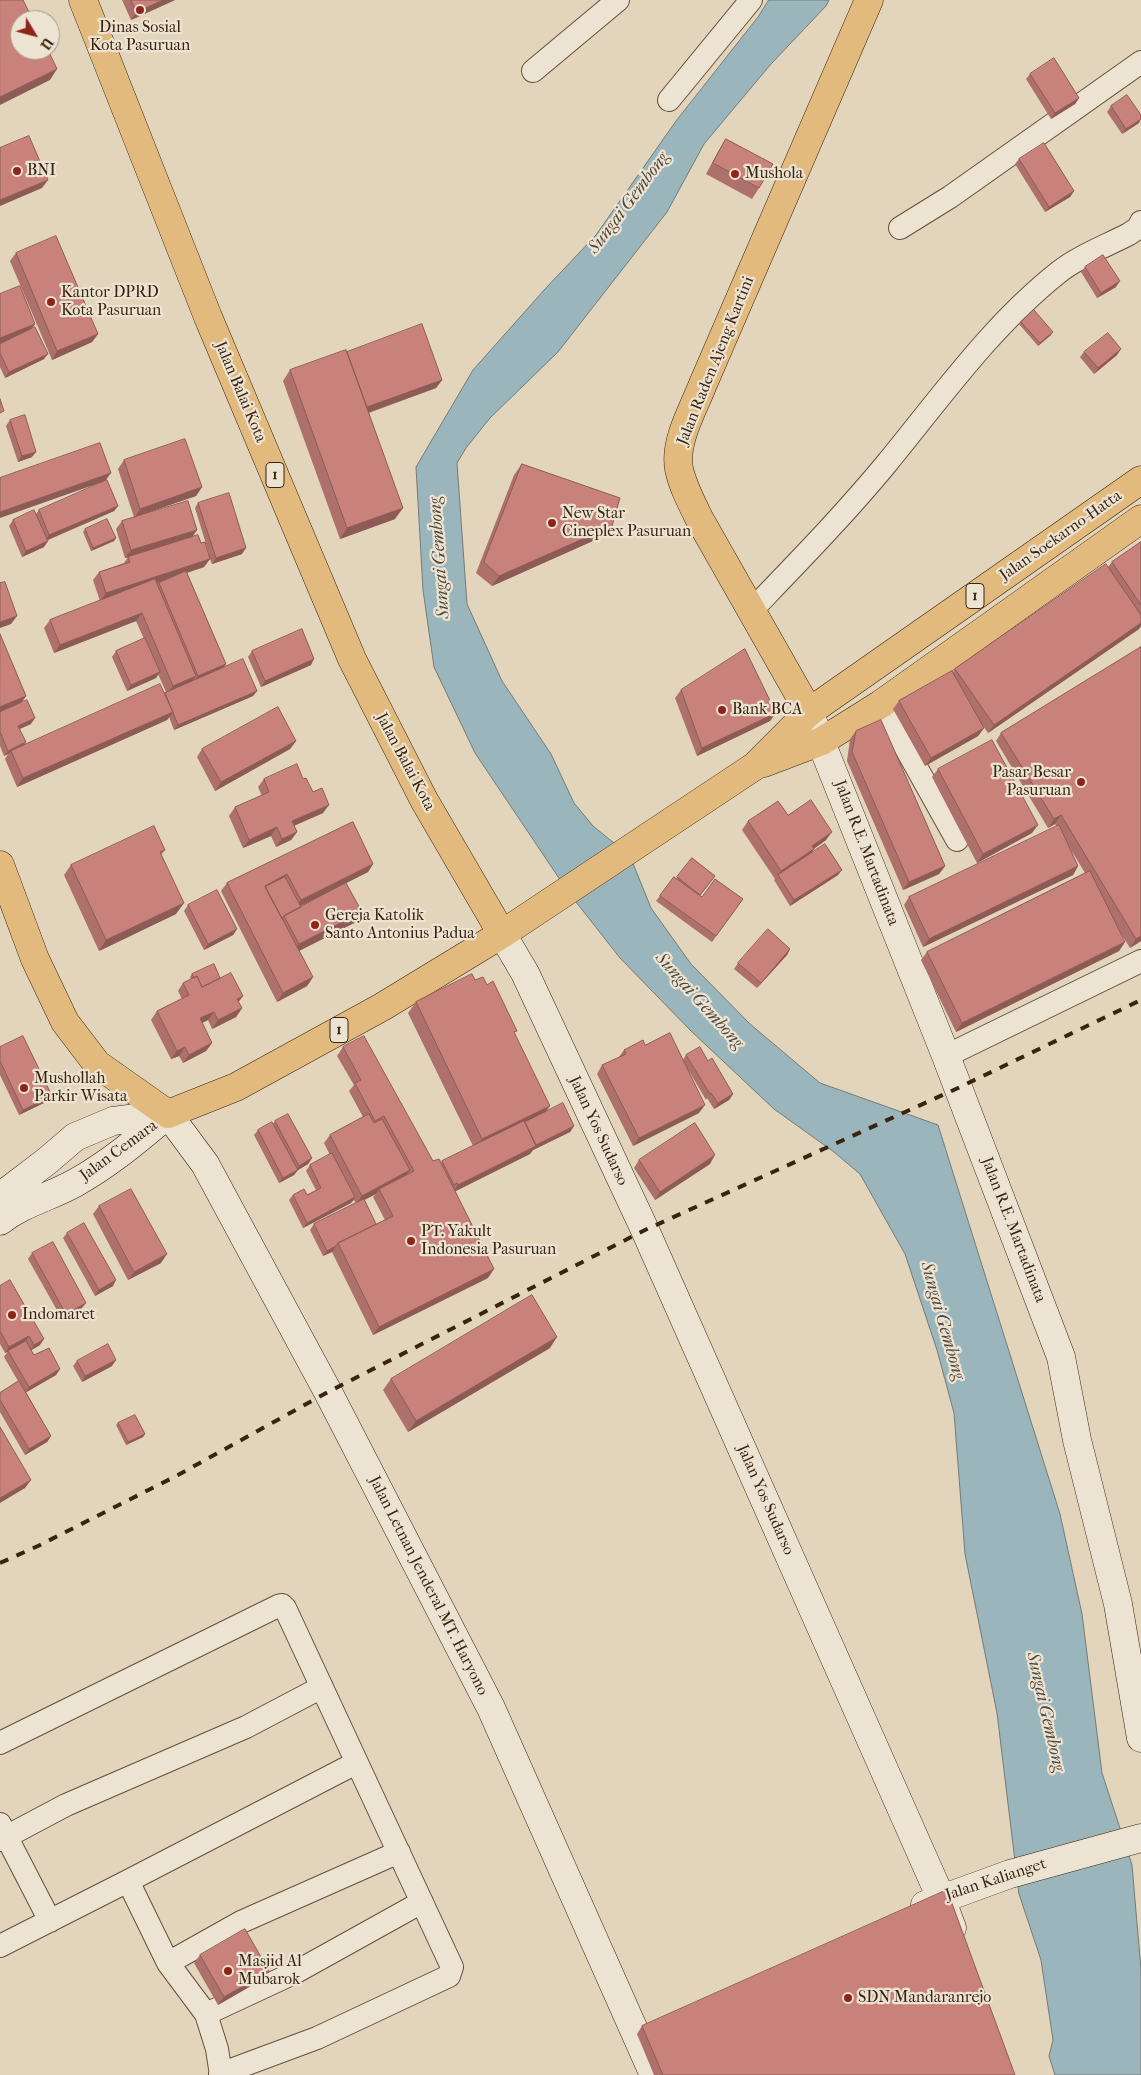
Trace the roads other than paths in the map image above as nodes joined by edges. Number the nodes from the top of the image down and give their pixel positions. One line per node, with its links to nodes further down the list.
1 (83, 0): 19 (main road, Jalan Balai Kota / 1)
2 (618, 0): 6 (street)
3 (750, 0): 7 (street)
4 (869, 0): 12 (main road, Jalan Raden Ajeng Kartini)
5 (1141, 62): 9 (street)
6 (533, 71)
7 (669, 100)
8 (1141, 222): 12 (street)
9 (900, 228)
10 (1141, 480): 14 (main road, Jalan Soekarno-Hatta / 1)
11 (1141, 520): 13 (main road, Jalan Soekarno-Hatta / 1)
12 (752, 610): 14 (main road, Jalan Raden Ajeng Kartini)
13 (881, 704): 15 (main road, Jalan Soekarno-Hatta / 1); 17 (street)
14 (809, 712): 15 (main road, Jalan R.E. Martadinata); 16 (main road, 1)
15 (822, 741): 16 (main road, 1); 21 (main road, Jalan R.E. Martadinata)
16 (755, 766): 19 (main road, 1)
17 (957, 840)
18 (0, 865): 22 (main road)
19 (502, 934): 22 (main road, 1); 33 (main road, Jalan Yos Sudarso)
20 (1141, 962): 21 (street)
21 (946, 1056): 26 (main road, Jalan R.E. Martadinata)
22 (168, 1114): 23 (main road, Jalan Cemara); 24 (main road, Jalan Cemara); 42 (main road, Jalan Letnan Jenderal MT. Haryono)
23 (0, 1202)
24 (0, 1221)
25 (322, 1687): 27 (street); 28 (street); 29 (street)
26 (1141, 1738)
27 (0, 1743)
28 (356, 1762): 31 (street); 32 (street)
29 (2, 1833): 36 (street)
30 (1138, 1838): 33 (main road, Jalan Kalianget)
31 (399, 1852): 34 (street); 39 (street)
32 (128, 1881): 36 (street); 39 (street)
33 (941, 1898): 35 (main road, Jalan Kalianget); 38 (main road, Jalan Yos Sudarso)
34 (422, 1902): 40 (street); 41 (street)
35 (905, 1914)
36 (50, 1921): 37 (street)
37 (0, 1946)
38 (961, 1954)
39 (168, 1963): 40 (street)
40 (206, 2014): 41 (street)
41 (220, 2075)
42 (654, 2075)

